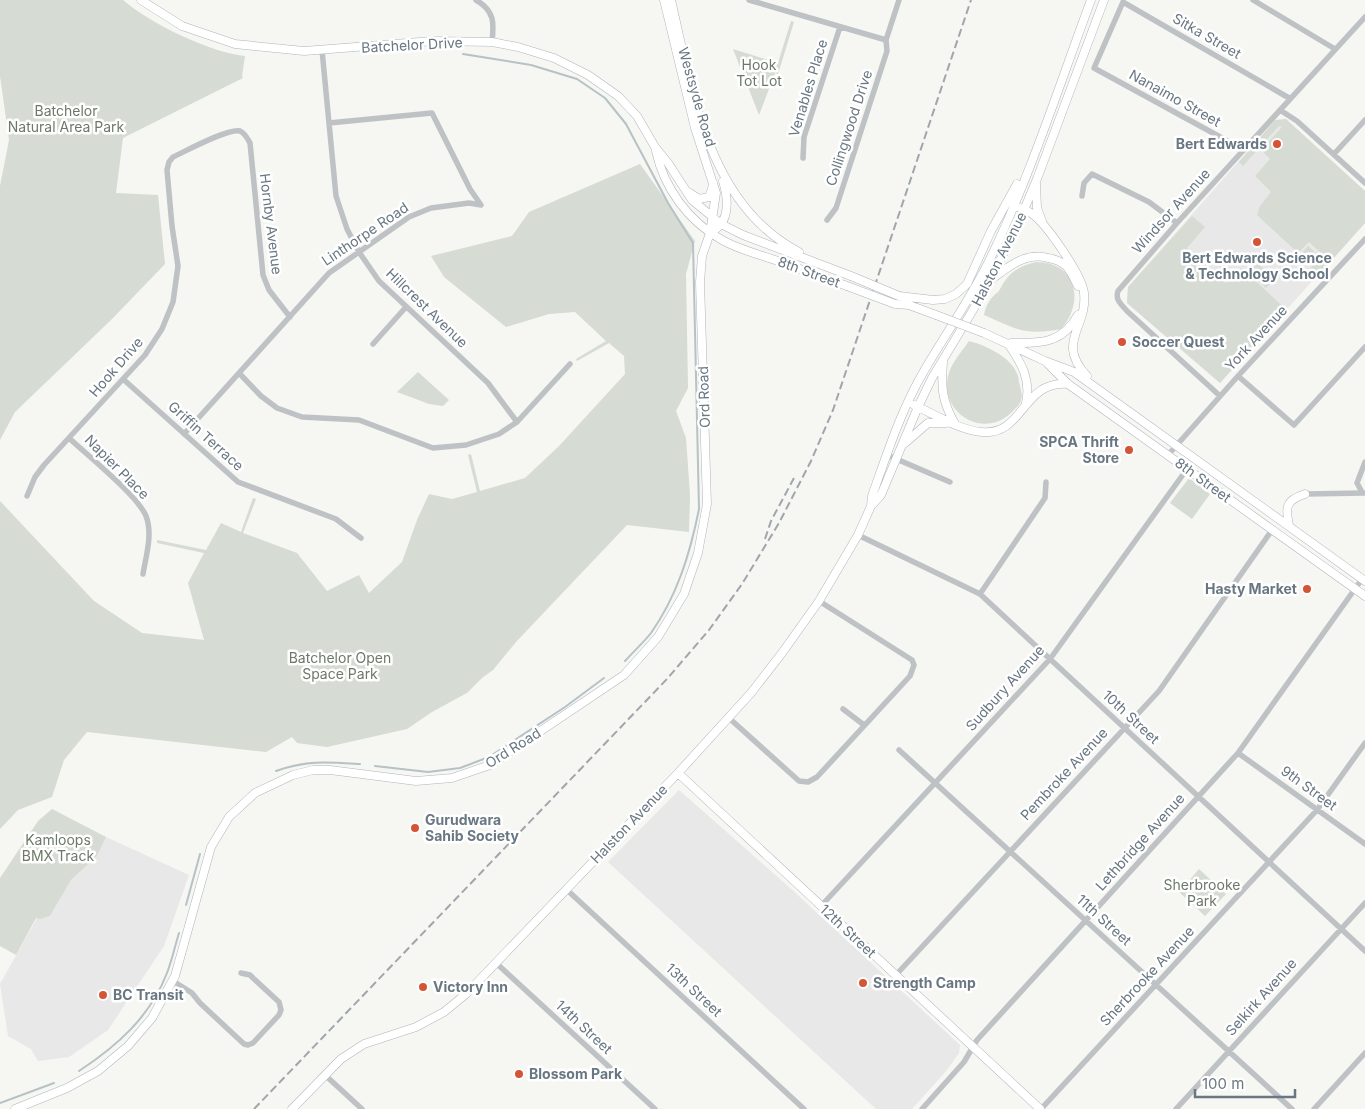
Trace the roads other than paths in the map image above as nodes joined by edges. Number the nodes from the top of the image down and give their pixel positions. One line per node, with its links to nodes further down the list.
1 (141, 0): 15 (main road, Batchelor Drive)
2 (476, 0): 13 (street)
3 (664, 0): 28 (main road, Westsyde Road)
4 (671, 0): 26 (main road, Westsyde Road)
5 (749, 0): 11 (street)
6 (899, 0): 12 (street, Collingwood Drive)
7 (1091, 0): 23 (main road, Halston Avenue)
8 (1104, 0): 29 (main road, Halston Avenue)
9 (1252, 0): 14 (street)
10 (1365, 17): 14 (street, Windsor Avenue)
11 (840, 27): 12 (street); 27 (street, Venables Place)
12 (886, 40): 36 (street, Collingwood Drive)
13 (492, 42): 15 (main road, Batchelor Drive); 22 (main road, Batchelor Drive)
14 (1335, 49): 17 (street, Windsor Avenue)
15 (322, 50): 20 (street, Hillcrest Avenue)
16 (1094, 68): 17 (street, Sitka Street); 24 (street, Nanaimo Street)
17 (1290, 98): 18 (street, Windsor Avenue)
18 (1280, 110): 24 (street, Windsor Avenue); 25 (street)
19 (1365, 120): 25 (street)
20 (329, 123): 42 (street, Hillcrest Avenue); 42 (street, Linthorpe Road)
21 (239, 131): 48 (street, Hornby Avenue); 57 (street, Hook Drive)
22 (655, 148): 31 (main road, Batchelor Drive); 40 (main road, Batchelor Drive)
23 (1036, 149): 33 (main road, Halston Avenue); 45 (main road)
24 (1244, 150): 37 (street, Windsor Avenue)
25 (1334, 154): 30 (street)
26 (715, 158): 38 (main road); 43 (main road, Westsyde Road)
27 (803, 158)
28 (713, 178): 31 (main road); 35 (main road, Westsyde Road)
29 (1036, 179): 34 (main road, Halston Avenue); 39 (main road)
30 (1365, 183)
31 (683, 188): 35 (main road, Batchelor Drive)
32 (1082, 196): 37 (street)
33 (1014, 205): 34 (main road); 61 (main road, Halston Avenue)
34 (1024, 210): 39 (main road); 44 (main road, Halston Avenue)
35 (712, 217): 38 (main road, Batchelor Drive); 40 (main road, Ord Road)
36 (827, 220)
37 (1177, 223): 60 (street, Windsor Avenue)
38 (721, 224): 40 (main road); 43 (main road, 8th Street)
39 (1043, 225): 59 (main road)
40 (710, 233): 46 (main road, 8th Street, bridge); 115 (main road, Ord Road)
41 (1365, 239): 56 (street, York Avenue)
42 (359, 252): 47 (street, Hillcrest Avenue); 48 (street, Linthorpe Road)
43 (825, 265): 45 (main road, 8th Street, bridge)
44 (991, 280): 49 (main road); 52 (main road, Halston Avenue)
45 (899, 296): 46 (main road, 8th Street)
46 (909, 305): 49 (main road, 8th Street, bridge)
47 (406, 307): 50 (street); 64 (street, Hillcrest Avenue)
48 (290, 317): 55 (street, Linthorpe Road)
49 (1008, 343): 53 (main road, 8th Street); 62 (main road)
50 (373, 344)
51 (1365, 347): 56 (street)
52 (944, 359): 63 (main road, Halston Avenue); 65 (main road)
53 (1045, 361): 58 (main road, 8th Street); 59 (main road, 8th Street)
54 (570, 364): 64 (street)
55 (238, 373): 64 (street); 66 (street, Linthorpe Road)
56 (1238, 376): 60 (street, York Avenue)
57 (123, 379): 66 (street, Griffin Terrace); 67 (street, Hook Drive)
58 (1068, 384): 62 (main road); 71 (main road, 8th Street)
59 (1098, 389): 68 (main road, 8th Street)
60 (1220, 396): 68 (street, York Avenue)
61 (908, 402): 63 (main road); 70 (main road, Halston Avenue)
62 (1026, 405): 65 (main road)
63 (918, 407): 65 (main road); 69 (main road, Halston Avenue)
64 (517, 422)
65 (956, 424): 69 (main road)
66 (184, 434): 84 (street, Griffin Terrace)
67 (69, 438): 79 (street, Hook Drive); 85 (street, Napier Place)
68 (1176, 445): 71 (street, York Avenue); 81 (main road, 8th Street)
69 (901, 446): 72 (main road, Halston Avenue)
70 (887, 455): 72 (street); 80 (main road, Halston Avenue)
71 (1168, 455): 74 (main road, 8th Street)
72 (896, 459): 75 (street); 80 (main road, Halston Avenue)
73 (1365, 462): 77 (street)
74 (1187, 469): 82 (main road, 8th Street); 91 (street, Sudbury Avenue)
75 (950, 482)
76 (1046, 482): 88 (street)
77 (1363, 492): 78 (street)
78 (1305, 494): 81 (main road)
79 (27, 496)
80 (871, 506): 83 (main road, Halston Avenue)
81 (1289, 525): 86 (main road, 8th Street)
82 (1272, 530): 87 (main road, 8th Street); 95 (street, Pembroke Avenue)
83 (858, 535): 88 (street, 10th Street); 90 (main road, Halston Avenue)
84 (361, 538)
85 (143, 574)
86 (1364, 580): 87 (street, Lethbridge Avenue)
87 (1355, 589): 89 (main road, 8th Street); 98 (street, Lethbridge Avenue)
88 (980, 594): 91 (street, 10th Street)
89 (1365, 596)
90 (819, 601): 93 (main road, Halston Avenue); 94 (street)
91 (1050, 659): 95 (street, 10th Street); 100 (street, Sudbury Avenue)
92 (843, 709): 94 (street)
93 (730, 718): 94 (street); 99 (main road, Halston Avenue)
94 (864, 725)
95 (1124, 728): 101 (street, 10th Street); 104 (street, Pembroke Avenue)
96 (1365, 743): 102 (street, Sherbrooke Avenue)
97 (899, 750): 100 (street, 11th Street)
98 (1238, 753): 101 (street, Lethbridge Avenue); 102 (street, 9th Street)
99 (678, 773): 106 (main road, Halston Avenue); 108 (main road, 12th Street)
100 (936, 783): 104 (street, 11th Street); 108 (street, Sudbury Avenue)
101 (1198, 797): 105 (street, 10th Street); 109 (street, Lethbridge Avenue)
102 (1317, 810): 103 (street, 9th Street); 105 (street, Sherbrooke Avenue)
103 (1365, 844)
104 (1010, 851): 109 (street, 11th Street); 114 (street, Pembroke Avenue)
105 (1269, 862): 110 (street, 10th Street); 116 (street, Sherbrooke Avenue)
106 (566, 889): 112 (main road, Halston Avenue); 125 (street, 13th Street)
107 (1365, 903): 110 (street, Selkirk Avenue)
108 (821, 906): 114 (main road, 12th Street)
109 (1086, 920): 116 (street, 11th Street); 117 (street, Lethbridge Avenue)
110 (1341, 929): 111 (street, 10th Street); 118 (street, Selkirk Avenue)
111 (1365, 951)
112 (496, 963): 120 (main road, Halston Avenue); 124 (street, 14th Street)
113 (241, 973): 115 (street)
114 (896, 976): 117 (main road, 12th Street)
115 (173, 980): 121 (main road, Ord Road)
116 (1156, 984): 118 (street, 11th Street); 127 (street, Sherbrooke Avenue)
117 (973, 1047): 126 (street, Lethbridge Avenue); 127 (main road, 12th Street)
118 (1229, 1051): 128 (street, Selkirk Avenue); 129 (street, 11th Street)
119 (1365, 1053): 130 (street)
120 (325, 1075): 122 (main road, Halston Avenue); 123 (street)
121 (15, 1109)
122 (292, 1109)
123 (362, 1109)
124 (655, 1109)
125 (804, 1109)
126 (922, 1109)
127 (1040, 1109)
128 (1176, 1109)
129 (1292, 1109)
130 (1314, 1109)

